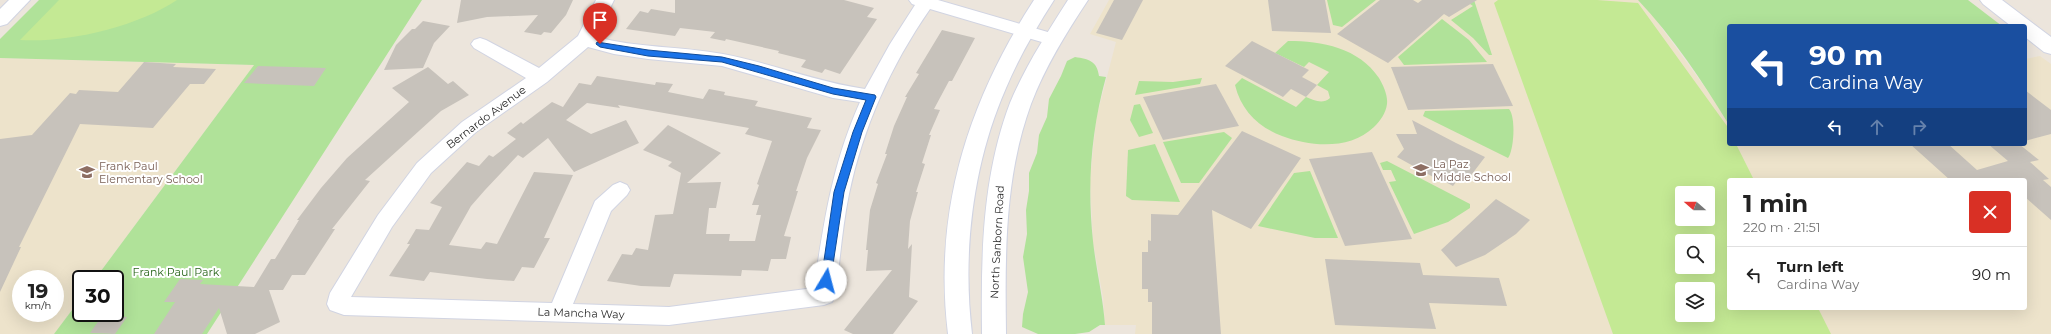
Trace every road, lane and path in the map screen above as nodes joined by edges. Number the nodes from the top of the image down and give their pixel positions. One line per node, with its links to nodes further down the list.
1 (20, 0): 7 (main road)
2 (605, 0): 12 (street, Bernardo Avenue)
3 (1044, 0): 10 (main road)
4 (1078, 0): 11 (main road, North Sanborn Road)
5 (1990, 0): 8 (main road)
6 (924, 1): 10 (street); 16 (street)
7 (0, 20)
8 (2021, 24)
9 (2027, 28): 14 (main road)
10 (1024, 31): 11 (street); 20 (main road)
11 (1052, 39): 21 (main road, North Sanborn Road)
12 (585, 40): 15 (street, Bernardo Avenue); 16 (street)
13 (480, 44): 15 (street)
14 (2051, 47)
15 (540, 77): 18 (street, Bernardo Avenue)
16 (872, 97): 19 (street, La Mancha Way)
17 (620, 190): 19 (street)
18 (338, 304): 19 (street, La Mancha Way)
19 (559, 312)
20 (960, 334)
21 (994, 334)

